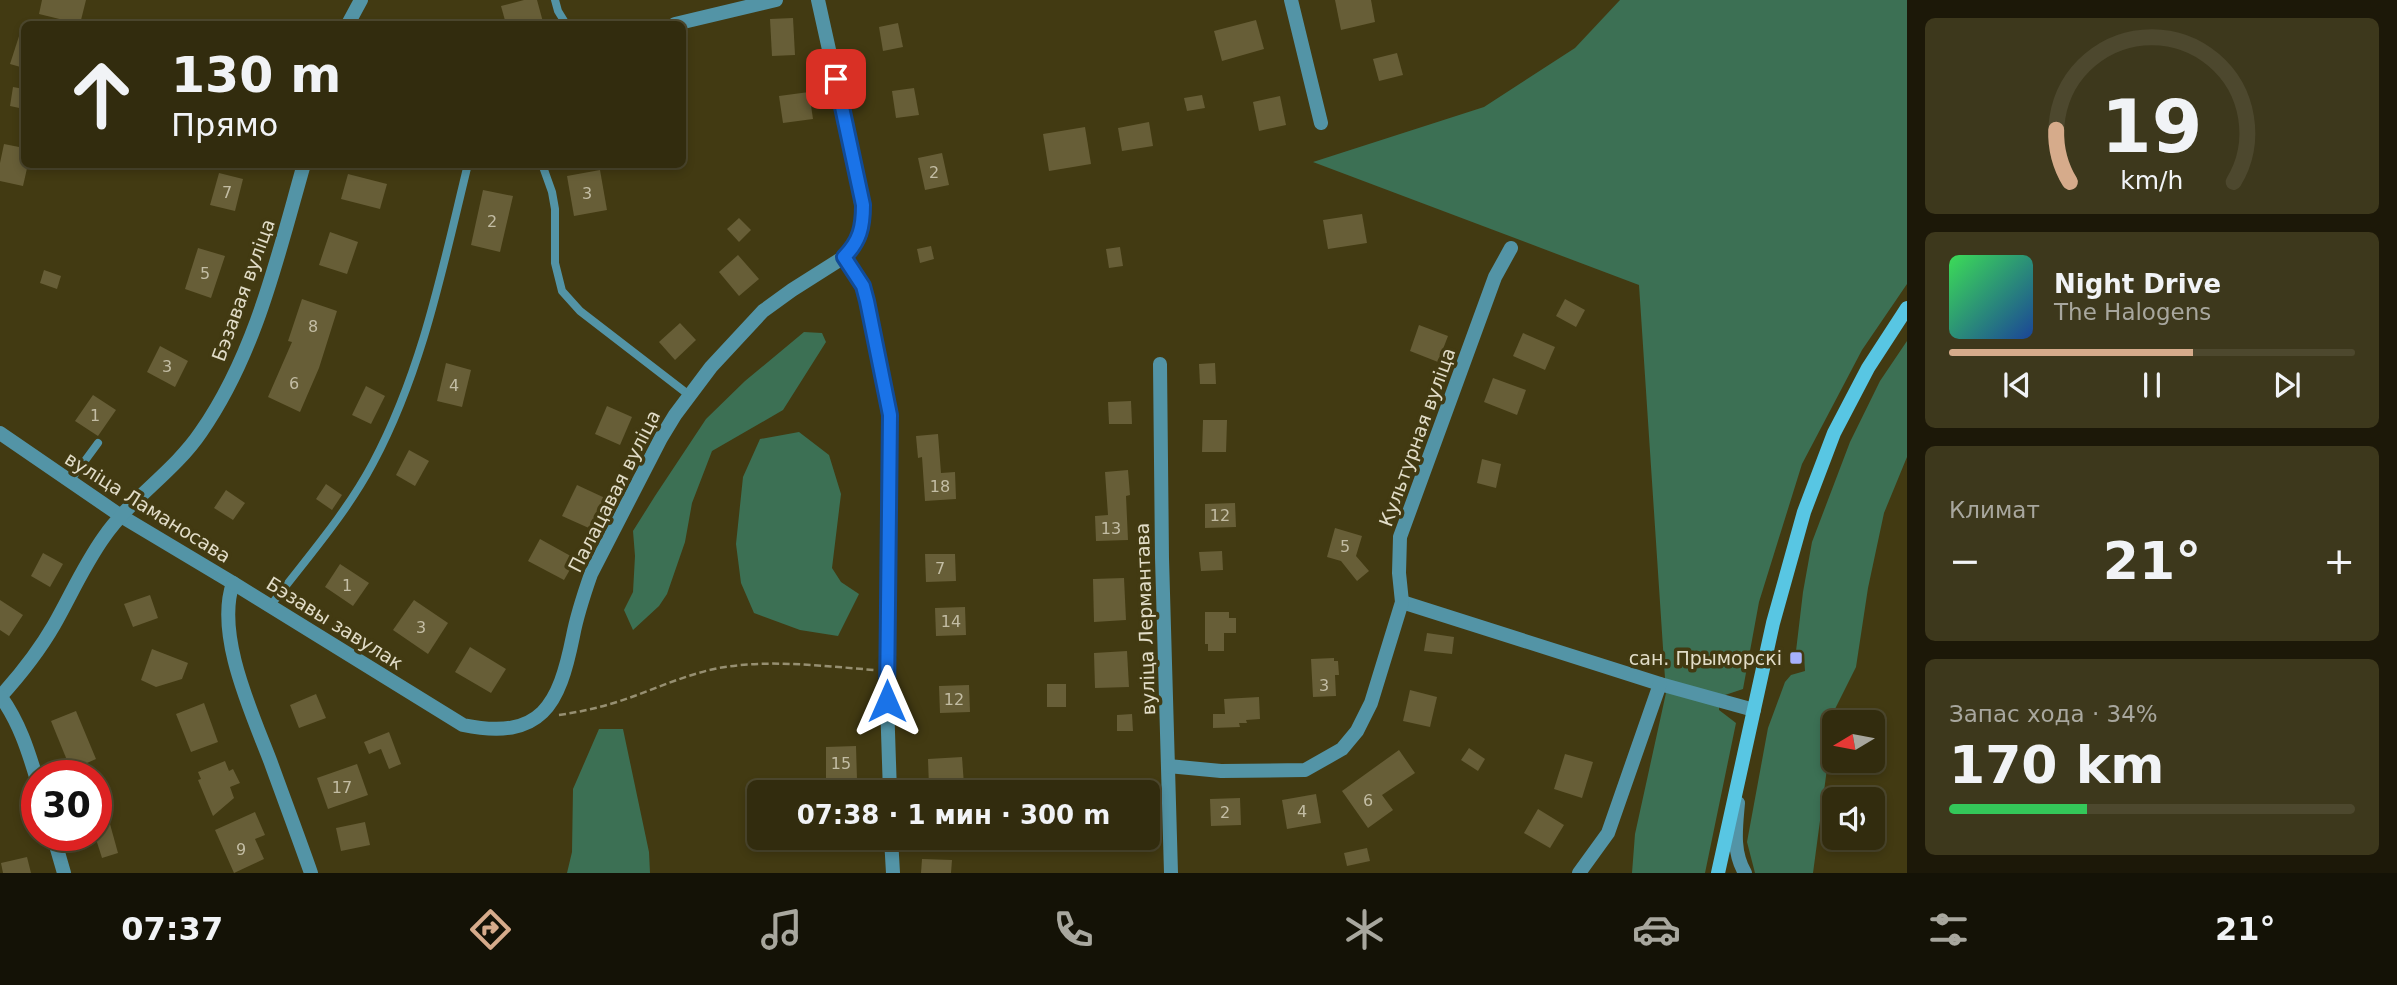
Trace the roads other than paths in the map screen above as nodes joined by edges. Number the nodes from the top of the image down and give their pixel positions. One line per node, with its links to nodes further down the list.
1 (361, 0): 6 (street)
2 (555, 0): 7 (lane)
3 (776, 0): 8 (street)
4 (818, 0): 14 (street)
5 (1292, 0): 9 (street)
6 (350, 21)
7 (564, 21)
8 (686, 21)
9 (1321, 123)
10 (303, 168): 22 (street, Бэзавая вуліца)
11 (467, 168): 25 (lane)
12 (543, 168): 17 (lane)
13 (1511, 248): 24 (street, Культурная вуліца)
14 (844, 257): 17 (street, Палацавая вуліца); 18 (lane)
15 (1907, 309): 29 (main road)
16 (1160, 364): 31 (street, вуліца Лермантава)
17 (690, 395): 28 (street, Палацавая вуліца)
18 (890, 415): 33 (street)
19 (0, 433): 21 (street, вуліца Ламаносава)
20 (97, 443): 21 (lane)
21 (70, 481): 22 (street, вуліца Ламаносава)
22 (121, 516): 23 (street, вуліца Ламаносава); 27 (street, Бэзавая вуліца)
23 (233, 583): 25 (street, Бэзавы завулак); 37 (street, вуліца Ламаносава)
24 (1402, 602): 26 (street); 31 (street, Культурная вуліца)
25 (271, 605): 28 (street, Бэзавы завулак)
26 (1660, 684): 29 (street); 40 (street)
27 (0, 697): 30 (street)
28 (416, 697)
29 (1754, 710): 32 (main road)
30 (30, 760)
31 (1168, 766): 39 (street, вуліца Лермантава)
32 (1741, 770): 41 (main road); 42 (street)
33 (890, 780)
34 (892, 850): 38 (street)
35 (58, 851): 36 (street)
36 (64, 873)
37 (311, 873)
38 (893, 873)
39 (1171, 873)
40 (1579, 873)
41 (1718, 873)
42 (1745, 873)

